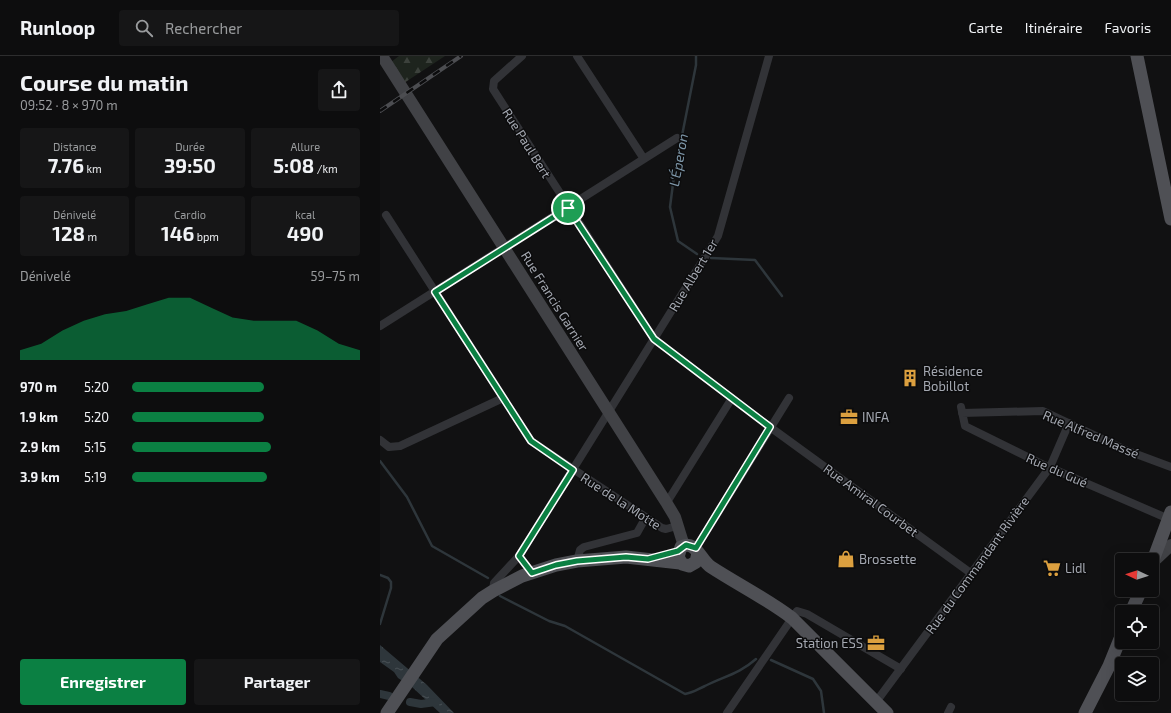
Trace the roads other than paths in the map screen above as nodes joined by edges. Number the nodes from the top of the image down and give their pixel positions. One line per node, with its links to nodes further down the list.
1 (382, 56): 11 (street, Rue Francis Garnier)
2 (522, 56): 8 (street, Rue Paul Bert)
3 (577, 56): 7 (street)
4 (769, 56): 14 (street, Rue Albert 1er)
5 (1137, 56): 10 (main road)
6 (677, 138): 7 (street)
7 (644, 159): 8 (street)
8 (568, 208): 11 (street); 14 (street, Rue Paul Bert)
9 (386, 215): 12 (street, Rue de la Motte)
10 (1171, 220)
11 (505, 248): 12 (street); 19 (street, Rue Francis Garnier)
12 (435, 292): 13 (street); 15 (street, Rue de la Motte)
13 (380, 326)
14 (654, 339): 16 (street, Rue Paul Bert); 19 (street, Rue Albert 1er)
15 (503, 398): 22 (street); 25 (street, Rue de la Motte)
16 (732, 398): 21 (street, Rue Paul Bert); 26 (street)
17 (789, 398): 21 (street)
18 (961, 410): 20 (street, Rue Alfred Massé); 23 (street, Rue du Gué)
19 (609, 412): 25 (street, Rue Albert 1er); 26 (street, Rue Francis Garnier)
20 (1069, 423): 23 (street, Rue du Commandant Rivière); 24 (street, Rue Alfred Massé)
21 (770, 427): 32 (street); 37 (street, Rue Amiral Courbet)
22 (380, 440)
23 (1050, 467): 27 (street, Rue du Gué); 37 (street, Rue du Commandant Rivière)
24 (1171, 467)
25 (573, 470): 28 (street, Rue de la Motte); 33 (street, Rue Albert 1er)
26 (666, 502): 29 (street, Rue Francis Garnier)
27 (1170, 517): 31 (main road)
28 (646, 518): 29 (street, Rue de la Motte); 35 (street)
29 (678, 526): 32 (street, Rue Francis Garnier)
30 (1171, 545): 34 (street)
31 (1156, 553)
32 (688, 555): 35 (main road); 39 (main road)
33 (519, 556): 36 (street); 38 (street, Rue Albert 1er)
34 (1159, 556)
35 (577, 561): 36 (main road)
36 (532, 573): 38 (main road)
37 (972, 574): 41 (street, Rue du Commandant Rivière)
38 (492, 591): 43 (main road)
39 (792, 618): 41 (street); 42 (main road); 44 (street)
40 (1116, 649): 46 (main road)
41 (901, 669): 42 (street, Rue du Commandant Rivière)
42 (876, 702): 45 (main road)
43 (388, 711)
44 (727, 713)
45 (887, 713)
46 (1085, 713)

